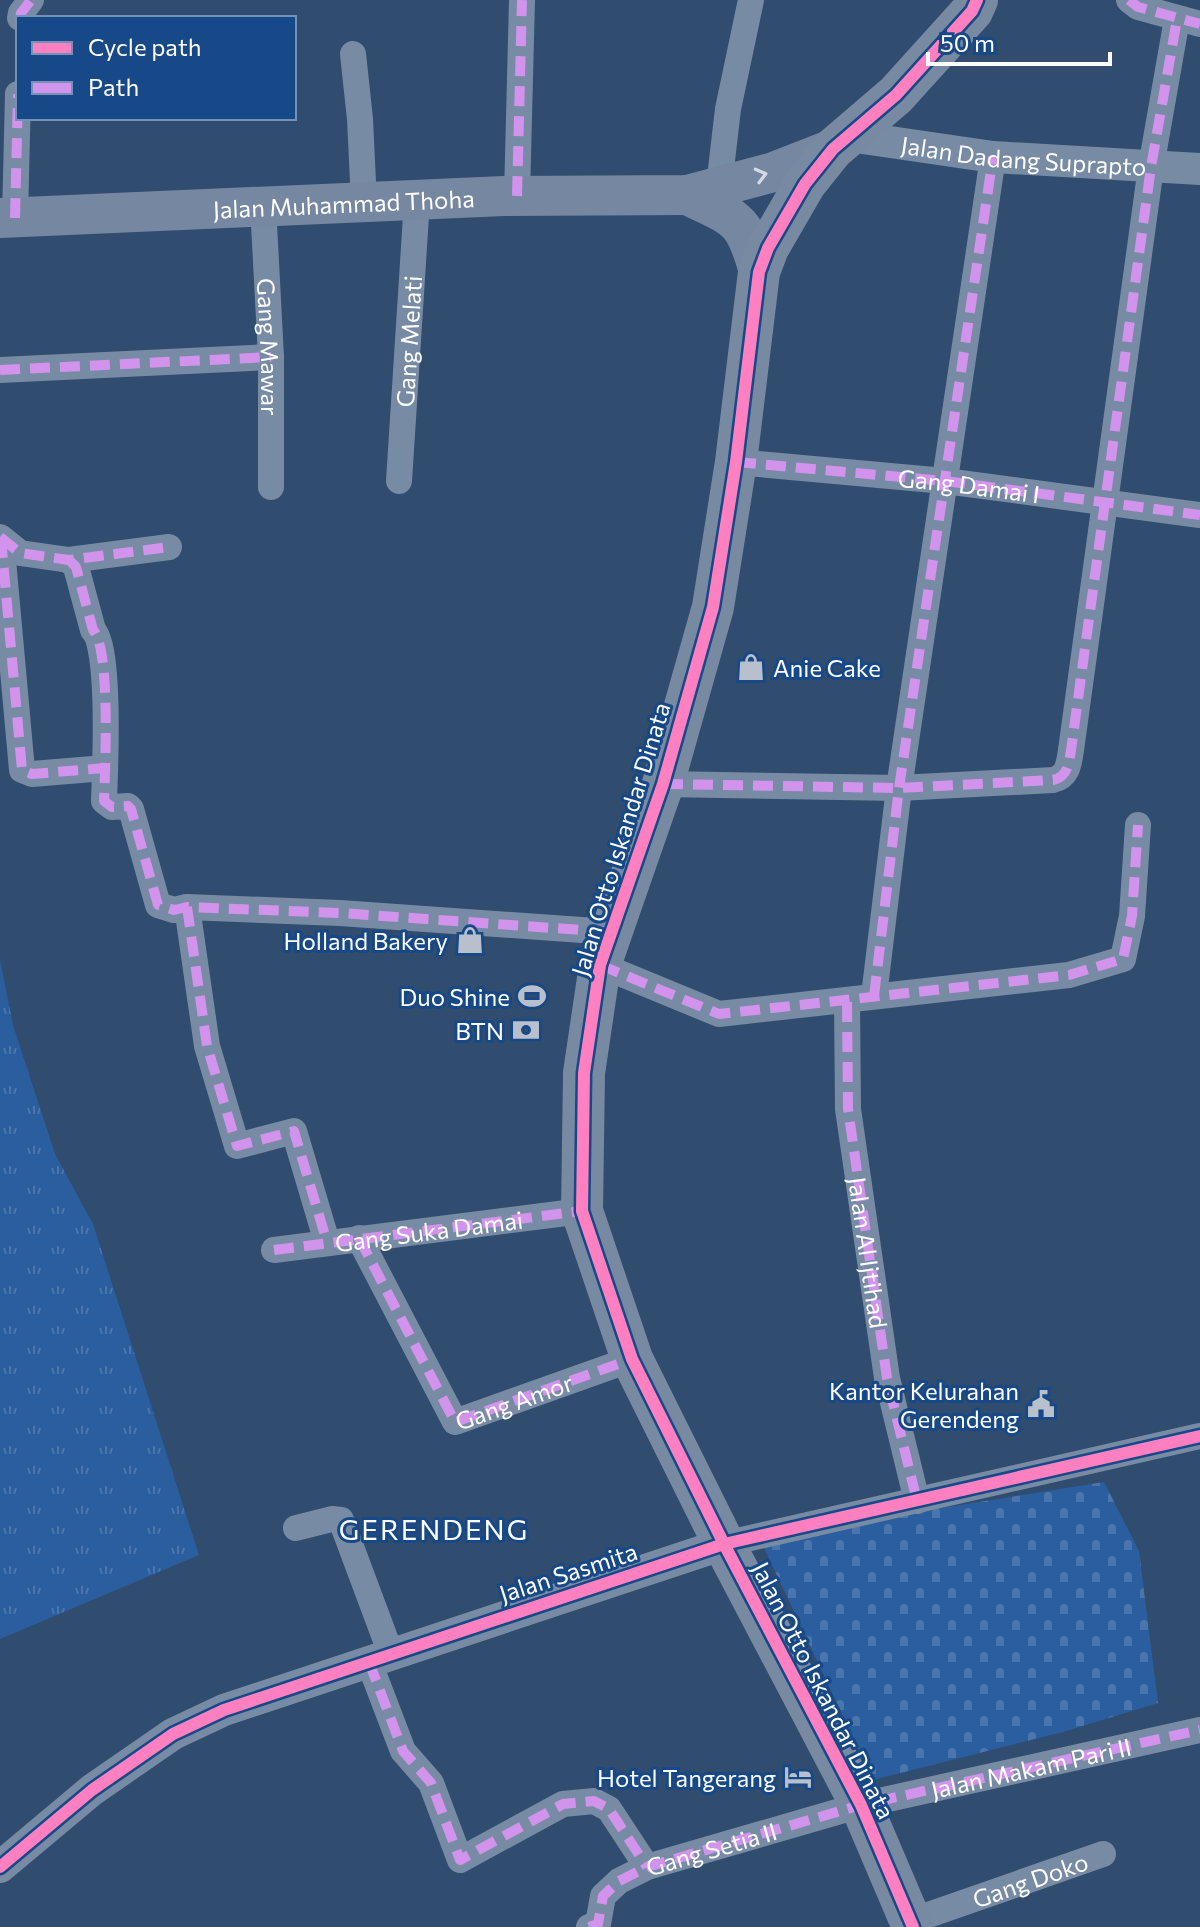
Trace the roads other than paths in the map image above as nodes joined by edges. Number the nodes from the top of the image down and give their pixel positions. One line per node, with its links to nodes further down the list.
1 (522, 0): 13 (street)
2 (751, 0): 12 (street)
3 (977, 0): 8 (highway, Jalan Otto Iskandar Dinata)
4 (1129, 0): 5 (street)
5 (1188, 22): 10 (street)
6 (353, 54): 15 (street)
7 (16, 117): 17 (street)
8 (841, 143): 9 (street, Jalan Dadang Suprapto); 12 (main road, Jalan Muhammad Thoha, one-way to 8); 18 (highway, Jalan Otto Iskandar Dinata)
9 (993, 157): 10 (street, Jalan Dadang Suprapto); 23 (street)
10 (1151, 167): 11 (street, Jalan Dadang Suprapto); 25 (street)
11 (1200, 169)
12 (703, 190): 13 (main road, Jalan Muhammad Thoha); 18 (main road, Jalan Muhammad Thoha)
13 (517, 196): 14 (main road, Jalan Muhammad Thoha)
14 (417, 200): 15 (main road, Jalan Muhammad Thoha); 22 (street, Gang Melati)
15 (364, 203): 16 (main road, Jalan Muhammad Thoha)
16 (263, 205): 17 (main road, Jalan Muhammad Thoha); 19 (street, Gang Mawar)
17 (7, 218)
18 (759, 272): 21 (highway, Jalan Otto Iskandar Dinata)
19 (271, 357): 20 (street); 24 (street, Gang Mawar)
20 (0, 370)
21 (736, 462): 23 (street, Gang Damai I); 31 (highway, Jalan Otto Iskandar Dinata)
22 (399, 481)
23 (945, 481): 25 (street, Gang Damai I); 32 (street)
24 (271, 487)
25 (1107, 501): 26 (street, Gang Damai I); 32 (street)
26 (1200, 515)
27 (0, 537): 29 (street); 30 (street)
28 (169, 547): 29 (street)
29 (69, 560): 30 (street)
30 (105, 768): 34 (street)
31 (663, 784): 32 (street); 35 (highway, Jalan Otto Iskandar Dinata)
32 (899, 788): 36 (street)
33 (1138, 825): 36 (street)
34 (187, 907): 35 (street); 40 (street)
35 (605, 948): 37 (street); 38 (highway, Jalan Otto Iskandar Dinata)
36 (874, 996): 37 (street)
37 (847, 1002): 44 (street, Jalan Al Ijtihad)
38 (582, 1211): 39 (street, Gang Suka Damai); 42 (highway, Jalan Otto Iskandar Dinata)
39 (359, 1238): 40 (street, Gang Suka Damai); 42 (street, Gang Amor)
40 (327, 1242): 41 (street, Gang Suka Damai)
41 (274, 1250)
42 (632, 1359): 46 (highway, Jalan Otto Iskandar Dinata)
43 (1200, 1436): 44 (street, Jalan Sasmita)
44 (917, 1501): 46 (street, Jalan Sasmita)
45 (296, 1528): 47 (street)
46 (724, 1544): 47 (street, Jalan Sasmita); 49 (highway, Jalan Otto Iskandar Dinata)
47 (380, 1658): 51 (street, Jalan Sasmita); 52 (street)
48 (1200, 1730): 49 (street, Jalan Makam Pari II)
49 (861, 1805): 52 (street, Gang Setia II); 53 (highway, Jalan Otto Iskandar Dinata)
50 (1103, 1854): 53 (street, Gang Doko)
51 (0, 1867)
52 (647, 1867): 54 (street, Gang Setia II)
53 (912, 1924)
54 (589, 1927)

